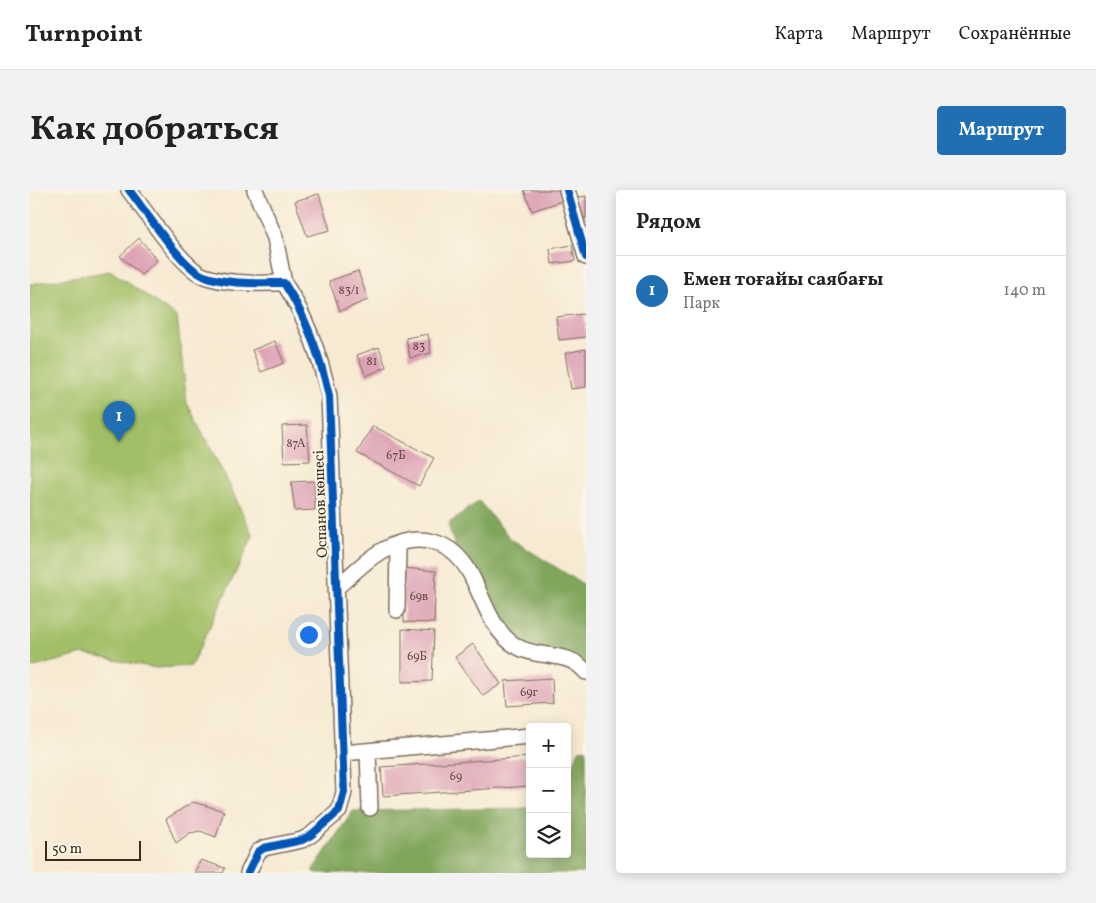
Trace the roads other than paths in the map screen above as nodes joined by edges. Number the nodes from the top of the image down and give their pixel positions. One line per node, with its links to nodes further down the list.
1 (130, 190): 5 (street)
2 (255, 190): 5 (street)
3 (567, 190): 4 (street)
4 (586, 257)
5 (284, 283): 7 (street, Оспанов көшесі)
6 (398, 544): 7 (street); 8 (street); 9 (street)
7 (337, 587): 12 (street, Оспанов көшесі)
8 (397, 610)
9 (586, 672)
10 (526, 736): 11 (street)
11 (368, 751): 12 (street); 13 (street)
12 (343, 753): 14 (street, Оспанов көшесі)
13 (370, 808)
14 (248, 873)

